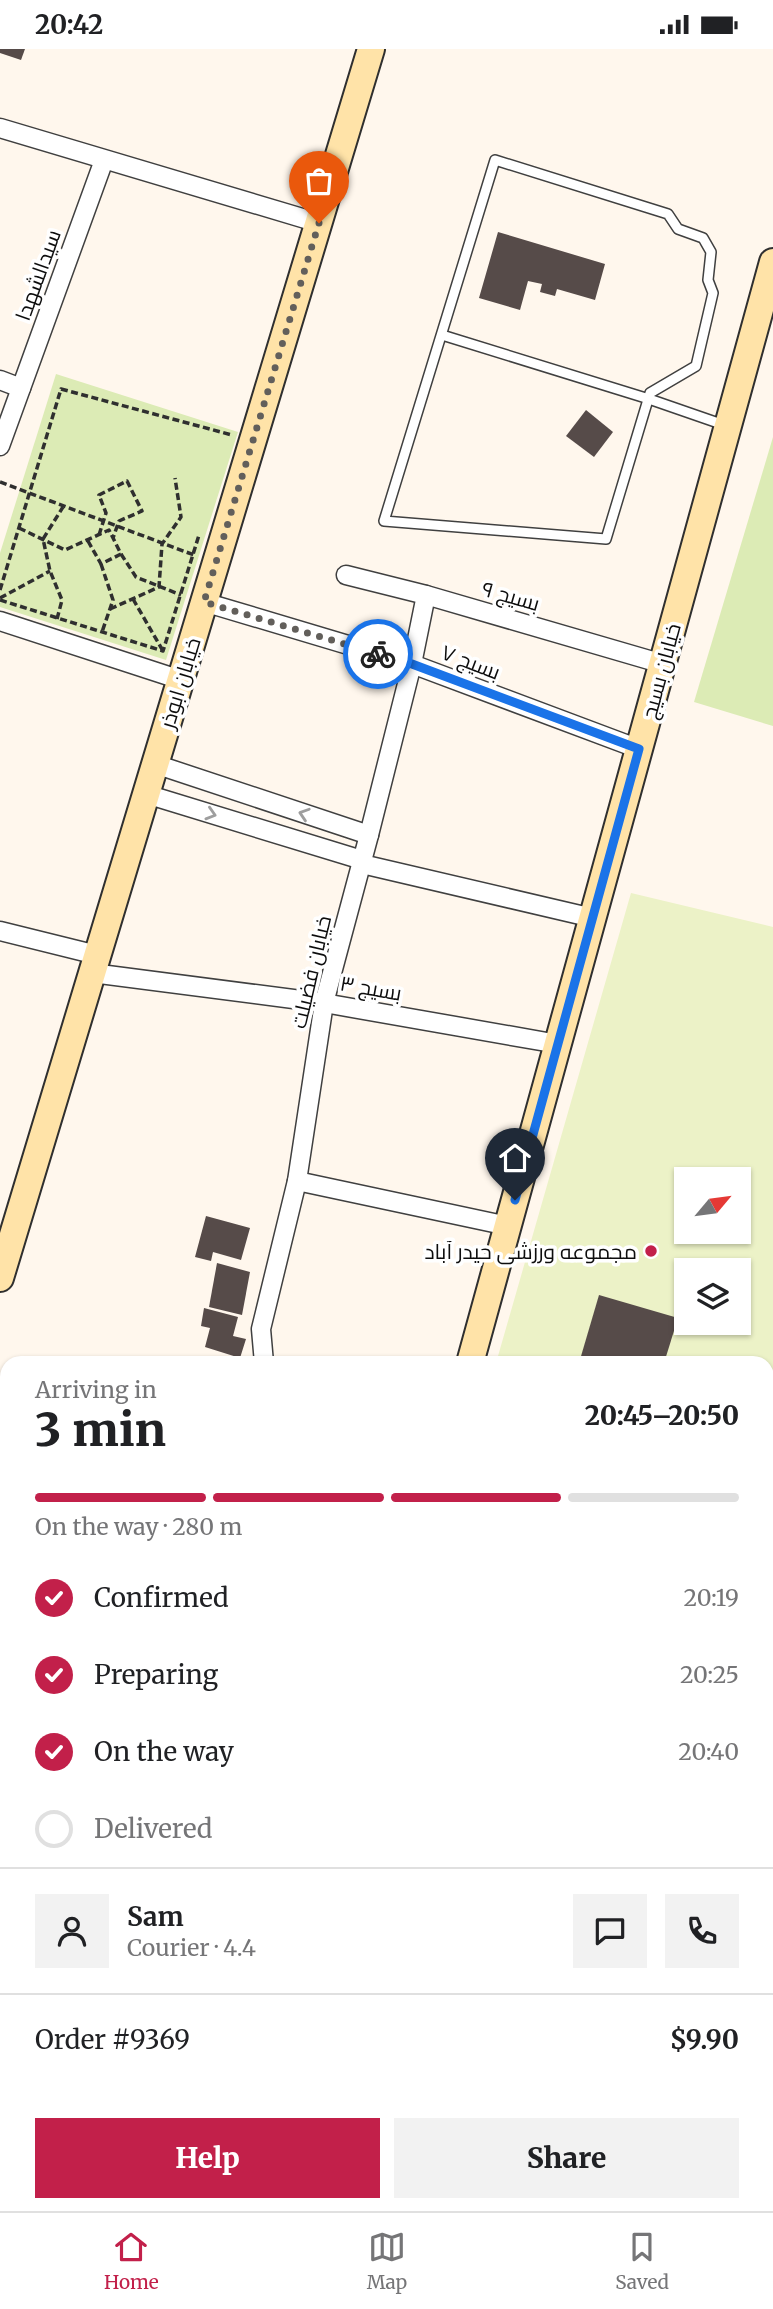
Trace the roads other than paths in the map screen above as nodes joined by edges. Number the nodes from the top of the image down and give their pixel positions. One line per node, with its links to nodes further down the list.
1 (372, 49): 4 (street, خیابان ابوذر)
2 (0, 128): 3 (street)
3 (104, 160): 4 (street); 8 (street, سیدالشهدا)
4 (319, 223): 14 (street, خیابان ابوذر)
5 (773, 262): 10 (street, خیابان بسیج)
6 (442, 335): 9 (lane); 9 (lane); 9 (lane)
7 (0, 380): 8 (street)
8 (21, 387): 11 (street, سیدالشهدا)
9 (649, 399): 10 (lane)
10 (728, 426): 17 (street, خیابان بسیج)
11 (0, 446)
12 (346, 575): 13 (street, بسیج ۹)
13 (426, 595): 16 (street, خیابان فضیلت); 17 (street, بسیج ۹)
14 (192, 599): 16 (street, بسیج ۷); 18 (street, خیابان ابوذر)
15 (0, 621): 18 (street)
16 (412, 664): 19 (street, بسیج ۷); 22 (street, خیابان فضیلت)
17 (663, 664): 19 (street, خیابان بسیج)
18 (181, 680): 20 (street, خیابان ابوذر)
19 (639, 749): 24 (street, خیابان بسیج)
20 (155, 764): 21 (street, خیابان ابوذر); 22 (street, one-way to 20)
21 (146, 794): 23 (street, one-way to 23); 26 (street, خیابان ابوذر)
22 (369, 835): 23 (street, خیابان فضیلت)
23 (362, 862): 24 (street); 27 (street, خیابان فضیلت)
24 (593, 918): 28 (street, خیابان بسیج)
25 (0, 932): 26 (street, بسیج ۳)
26 (95, 964): 27 (street, بسیج ۳); 31 (street, خیابان ابوذر)
27 (324, 1003): 28 (street, بسیج ۳); 29 (street, خیابان فضیلت)
28 (558, 1044): 30 (street, خیابان بسیج)
29 (297, 1181): 30 (street); 32 (street, خیابان فضیلت)
30 (508, 1226): 33 (street, خیابان بسیج)
31 (0, 1278)
32 (263, 1356)
33 (472, 1356)

